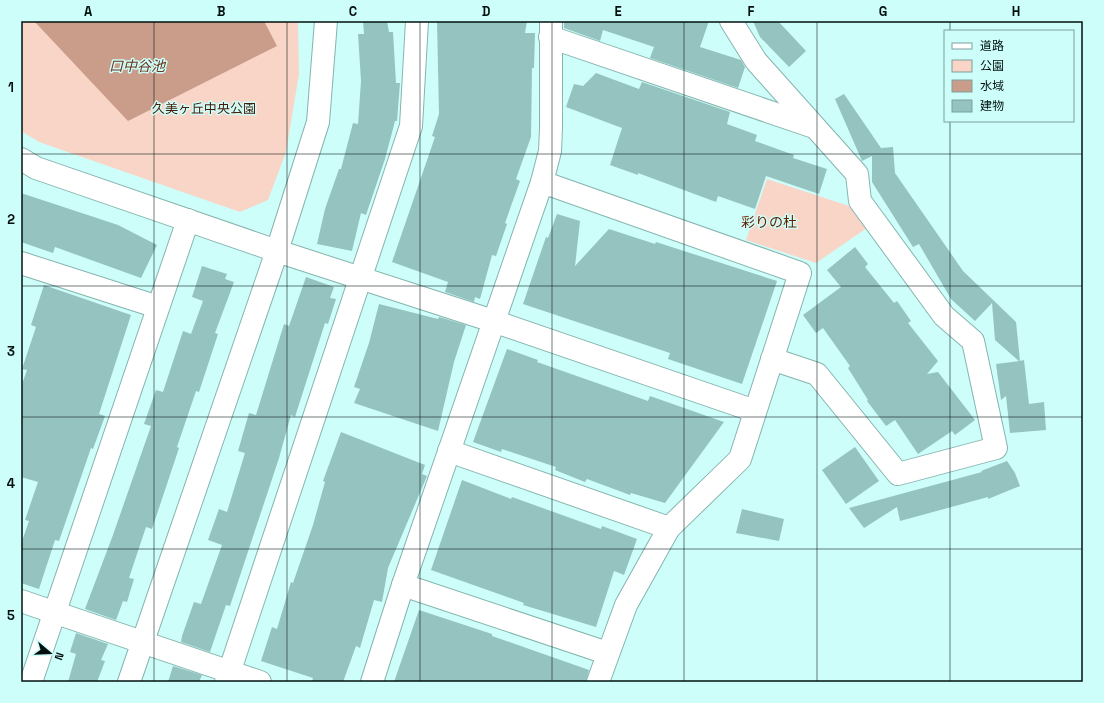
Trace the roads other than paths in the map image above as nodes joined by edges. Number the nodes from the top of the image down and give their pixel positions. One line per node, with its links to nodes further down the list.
1 (326, 21): 9 (street)
2 (417, 21): 11 (street)
3 (731, 21): 5 (street)
4 (551, 29): 5 (street); 7 (street)
5 (816, 127): 14 (street)
6 (21, 159): 8 (street)
7 (542, 182): 13 (street); 14 (street)
8 (188, 220): 9 (street); 12 (street)
9 (277, 250): 11 (street); 21 (street)
10 (22, 267): 12 (street)
11 (361, 278): 13 (street); 23 (street)
12 (158, 307): 20 (street)
13 (493, 321): 15 (street); 16 (street)
14 (772, 360): 15 (street)
15 (755, 411): 17 (street)
16 (449, 451): 17 (street); 18 (street)
17 (669, 528): 22 (street)
18 (403, 585): 22 (street); 27 (street)
19 (21, 601): 20 (street)
20 (55, 612): 21 (street); 24 (street)
21 (142, 643): 23 (street); 25 (street)
22 (608, 653): 28 (street)
23 (228, 677): 26 (street)
24 (32, 682)
25 (129, 682)
26 (260, 682)
27 (372, 682)
28 (598, 682)

